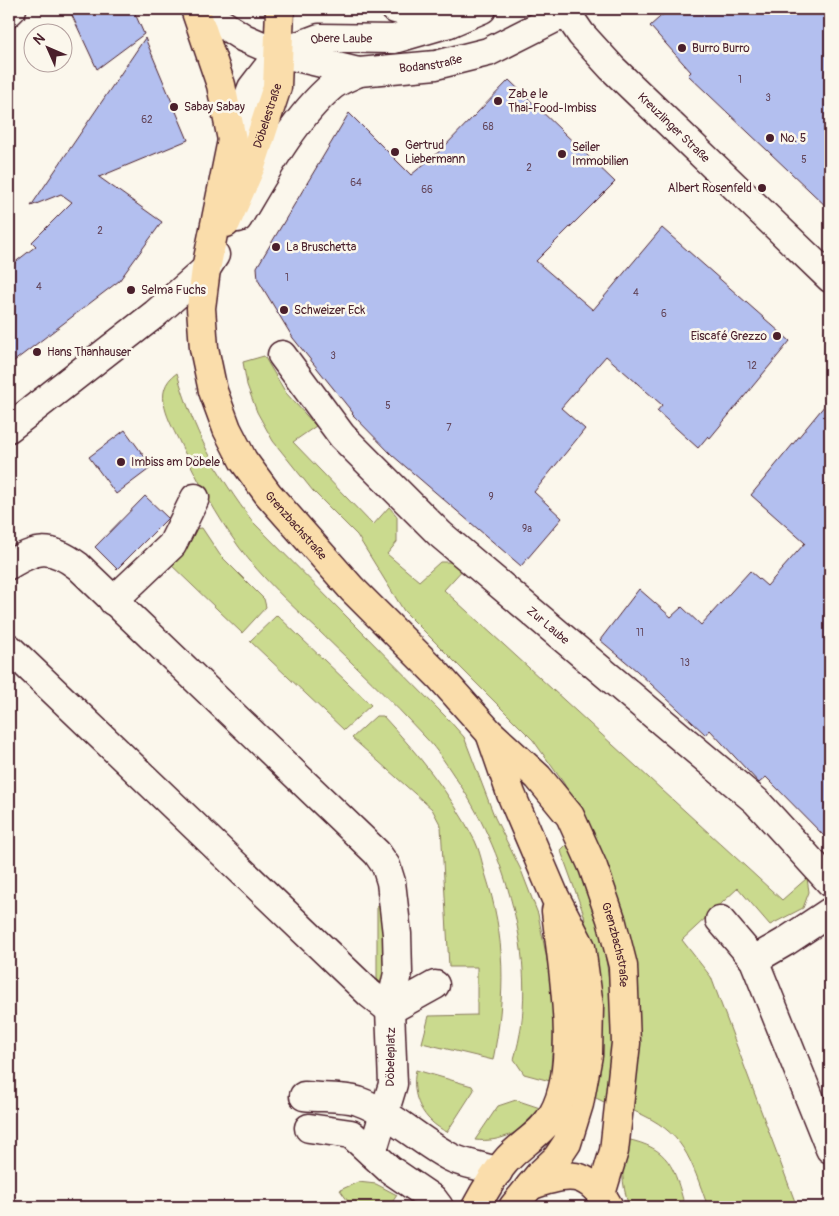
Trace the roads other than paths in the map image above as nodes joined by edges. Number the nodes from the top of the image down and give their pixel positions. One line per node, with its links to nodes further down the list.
1 (12, 9): 7 (street)
2 (197, 9): 9 (street, Bodanstraße); 11 (main road, Döbelestraße)
3 (280, 9): 9 (main road)
4 (395, 9): 8 (street)
5 (482, 9): 8 (street, Obere Laube)
6 (568, 10): 10 (street, Bodanstraße); 13 (street, Kreuzlinger Straße)
7 (9, 12)
8 (449, 24): 9 (street, Obere Laube)
9 (279, 53): 10 (street, Bodanstraße); 11 (street, Döbelestraße); 12 (main road, Döbelestraße)
10 (359, 72): 12 (street, Döbelestraße)
11 (232, 140): 12 (main road, Döbelestraße)
12 (206, 269): 15 (street, Döbelestraße); 20 (main road, Grenzbachstraße)
13 (830, 278)
14 (282, 354): 21 (street, Zur Laube)
15 (9, 428)
16 (195, 498): 18 (street)
17 (9, 566): 18 (street)
18 (113, 601): 27 (street)
19 (9, 648): 27 (street)
20 (489, 732): 22 (main road, Grenzbachstraße); 35 (main road, Grenzbachstraße)
21 (830, 882)
22 (555, 897): 33 (main road, Grenzbachstraße); 34 (main road, Grenzbachstraße)
23 (830, 912): 25 (street)
24 (720, 920): 25 (street)
25 (754, 960): 31 (street)
26 (436, 985): 27 (street, Döbeleplatz)
27 (390, 1010): 29 (street, Döbeleplatz)
28 (304, 1096): 29 (street)
29 (384, 1115): 32 (street, Döbeleplatz); 33 (street)
30 (309, 1128): 32 (street)
31 (830, 1149)
32 (372, 1153): 36 (street)
33 (498, 1172): 34 (main road); 37 (main road, Grenzbachstraße)
34 (521, 1197): 35 (main road)
35 (605, 1201)
36 (439, 1207)
37 (476, 1207)

